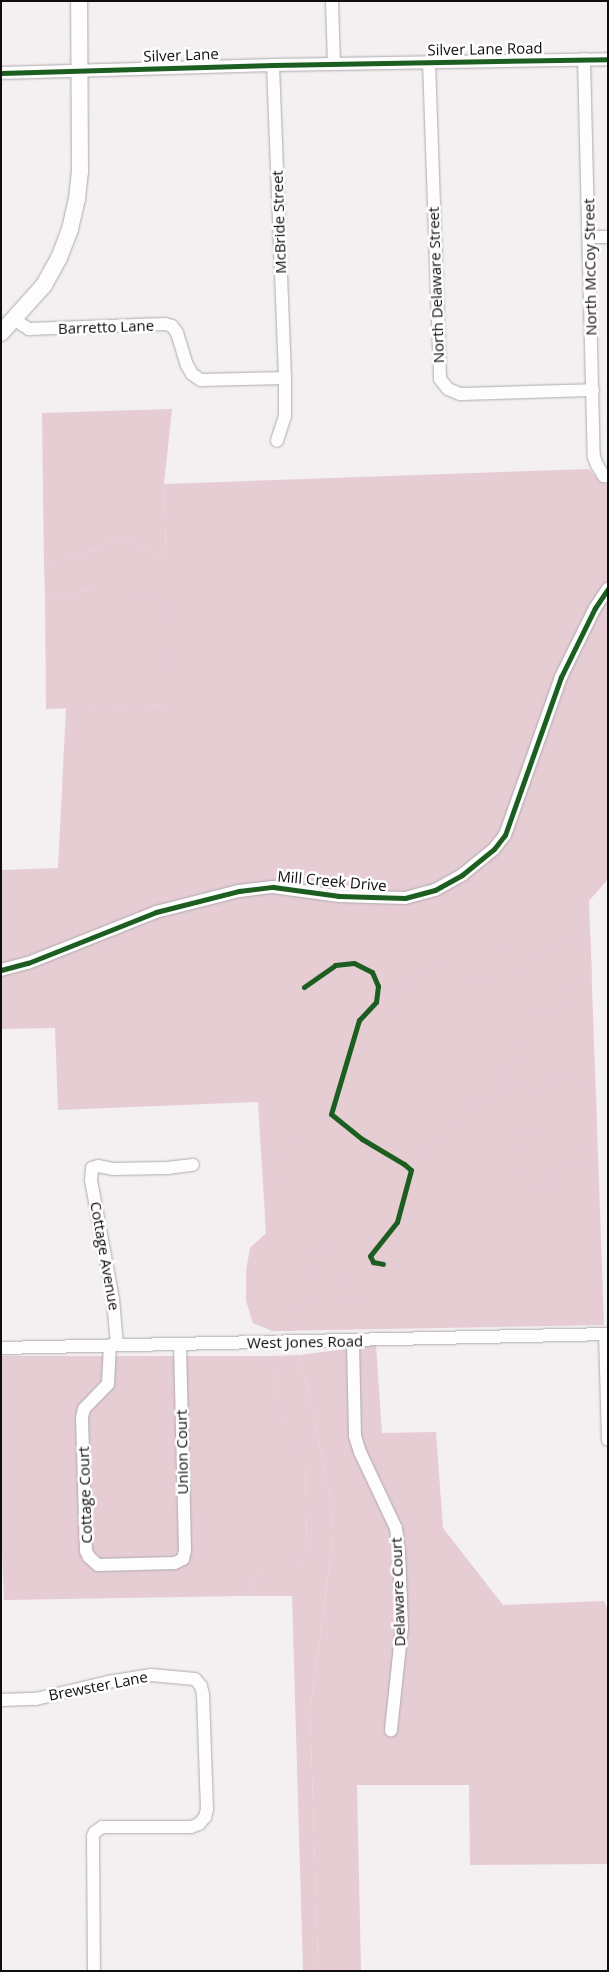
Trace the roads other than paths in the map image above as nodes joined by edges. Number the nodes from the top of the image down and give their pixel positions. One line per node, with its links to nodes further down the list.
1 (79, 1): 9 (main road)
2 (332, 1): 7 (street)
3 (584, 59): 4 (street, Silver Lane Road); 5 (street, Silver Lane Road); 11 (street, North McCoy Street)
4 (608, 59)
5 (429, 62): 6 (street, Silver Lane Road); 16 (street, North Delaware Street)
6 (362, 63): 7 (street, Silver Lane)
7 (334, 64): 8 (street, Silver Lane)
8 (273, 65): 9 (street, Silver Lane); 15 (street, McBride Street)
9 (79, 71): 10 (street, Silver Lane); 13 (main road)
10 (1, 73)
11 (589, 237): 12 (street); 16 (street, North McCoy Street)
12 (608, 237)
13 (15, 320): 14 (main road); 15 (street, Barretto Lane)
14 (1, 333)
15 (285, 378): 17 (street, McBride Street)
16 (593, 390): 18 (street, North McCoy Street)
17 (277, 441)
18 (605, 474)
19 (608, 589): 20 (street, Mill Creek Drive)
20 (1, 970)
21 (193, 1164): 25 (street, Cottage Avenue)
22 (606, 1334): 23 (street, West Jones Road); 27 (street)
23 (353, 1341): 24 (street, West Jones Road); 30 (street, Delaware Court)
24 (180, 1344): 25 (street, West Jones Road); 28 (street, Union Court)
25 (114, 1345): 26 (street, West Jones Road); 28 (street, Cottage Court)
26 (1, 1348)
27 (608, 1440)
28 (183, 1559)
29 (1, 1700): 31 (street, Brewster Lane)
30 (391, 1730)
31 (94, 1971)

